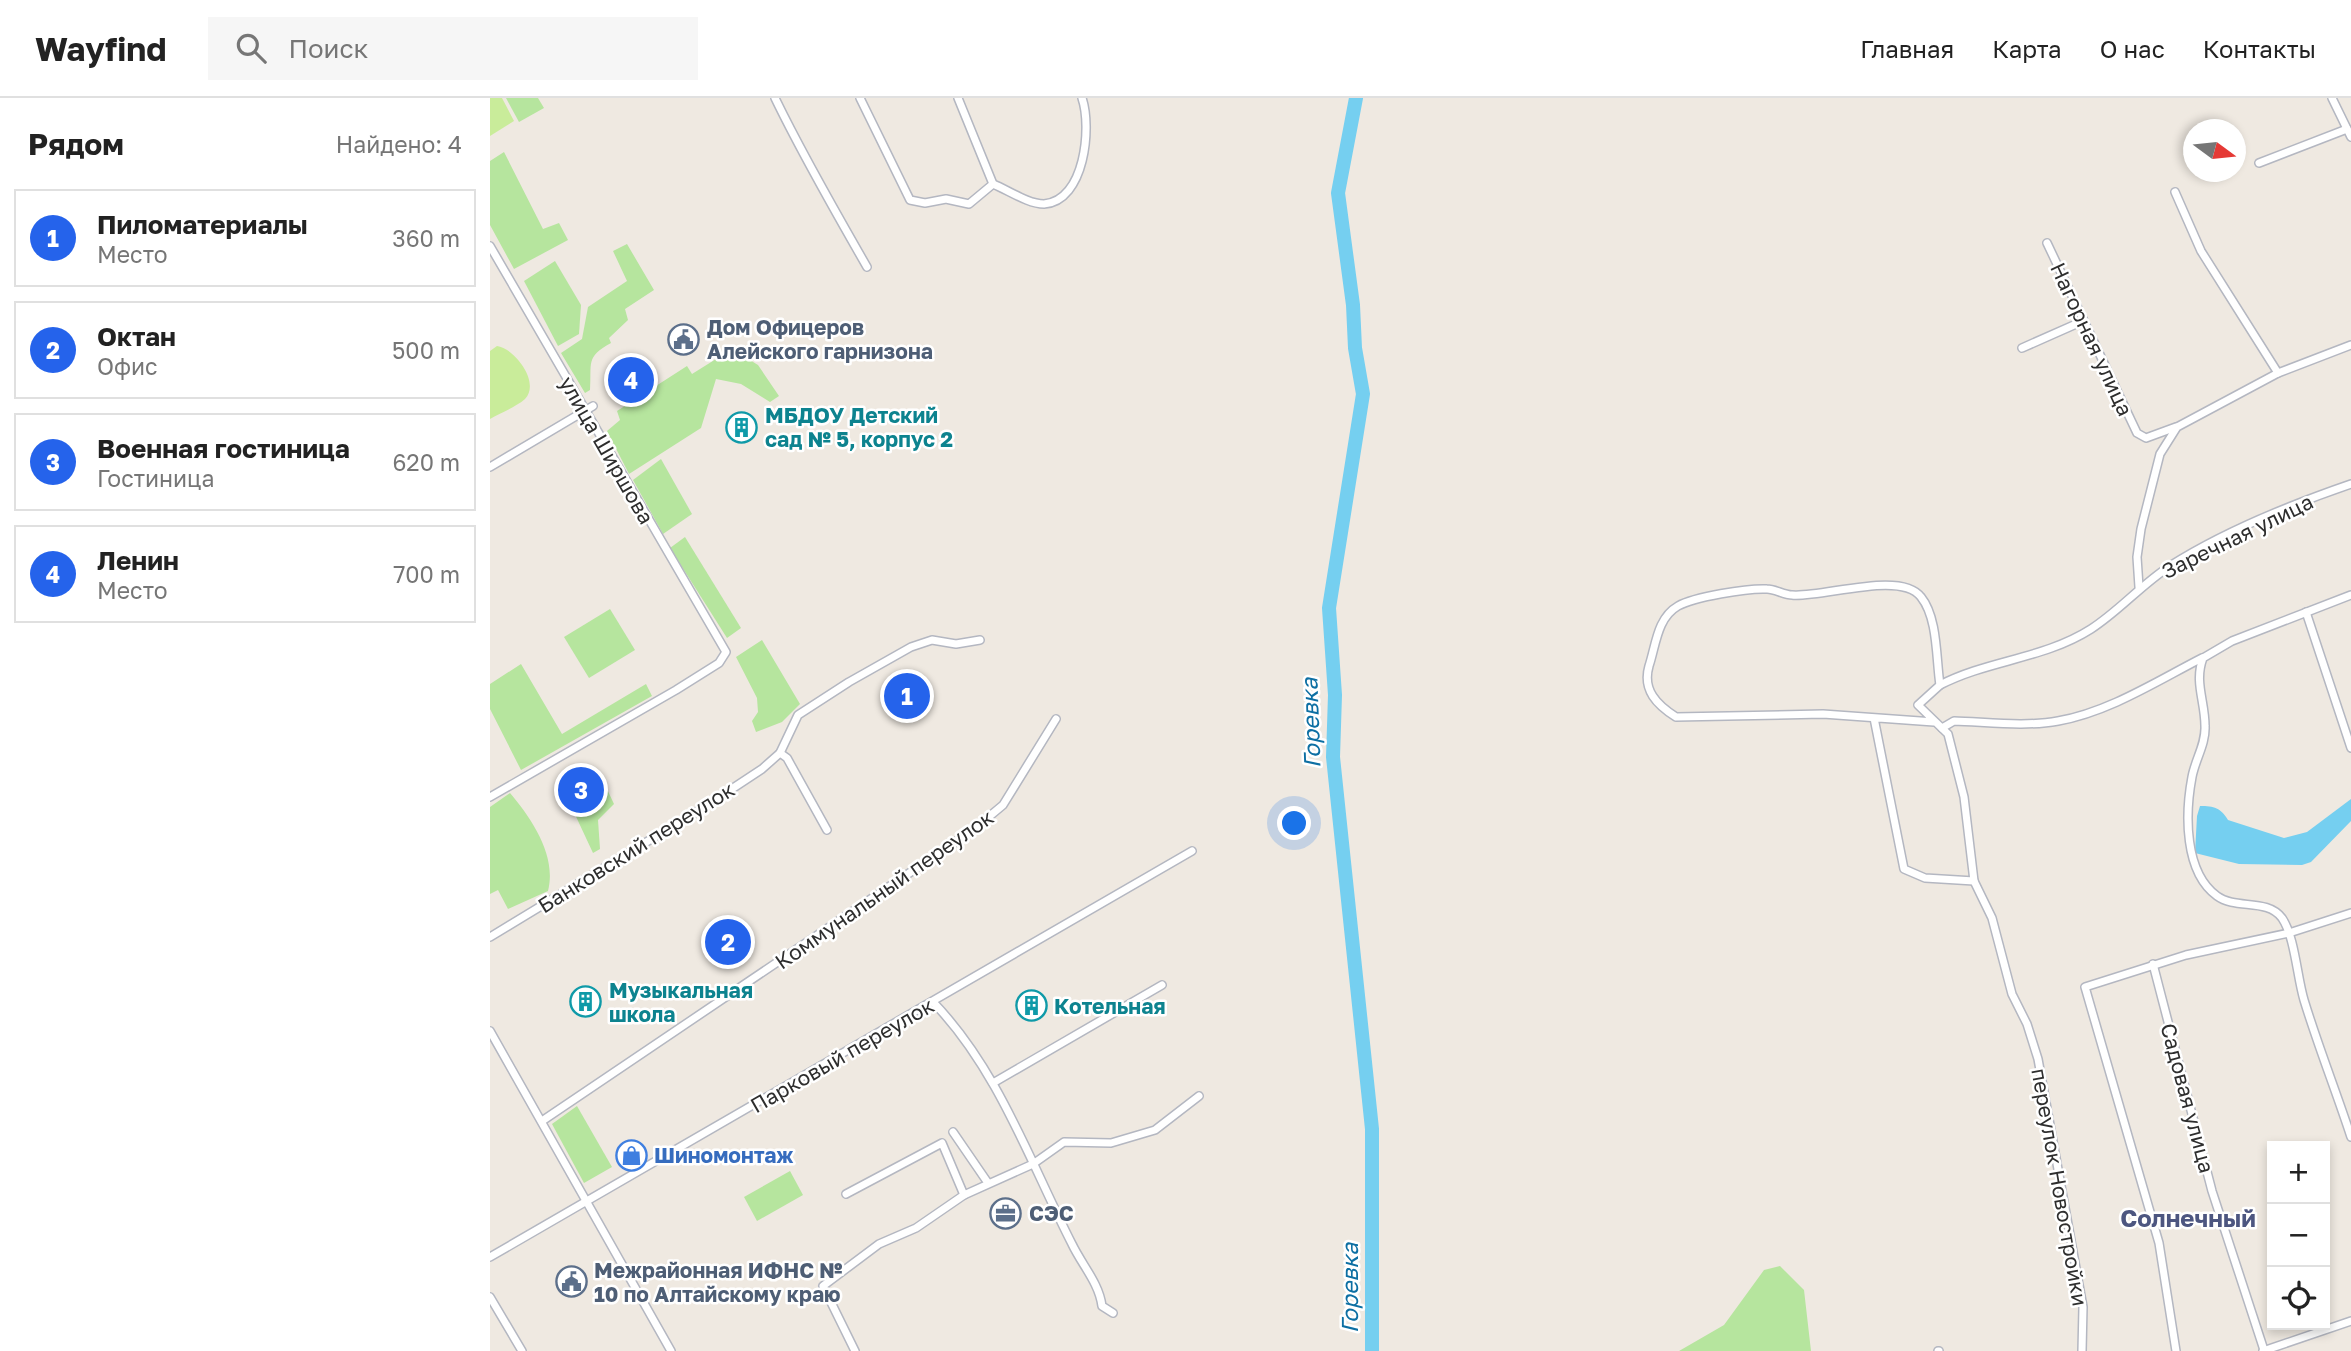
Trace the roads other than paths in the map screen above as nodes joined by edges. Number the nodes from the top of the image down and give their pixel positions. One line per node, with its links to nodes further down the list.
1 (775, 98): 13 (street)
2 (860, 98): 9 (street)
3 (958, 98): 9 (street)
4 (1082, 98): 9 (street)
5 (2332, 98): 6 (street)
6 (2347, 129): 7 (street); 8 (street)
7 (2351, 138)
8 (2259, 163)
9 (993, 184)
10 (2175, 192): 17 (street)
11 (2047, 243): 14 (street, Нагорная улица)
12 (490, 246): 19 (street, улица Ширшова)
13 (867, 267)
14 (2082, 321): 16 (street); 20 (street, Нагорная улица)
15 (2351, 345): 17 (street, Нагорная улица)
16 (2022, 348)
17 (2278, 373): 20 (street, Нагорная улица)
18 (593, 407): 19 (street)
19 (584, 411): 21 (street); 34 (street, улица Ширшова)
20 (2177, 427): 23 (street)
21 (490, 467)
22 (2351, 484): 23 (street, Заречная улица)
23 (2140, 587): 28 (street, Заречная улица)
24 (2351, 595): 25 (street)
25 (2306, 612): 27 (street); 32 (street)
26 (980, 640): 33 (street, Банковский переулок)
27 (2203, 658): 31 (street); 39 (street)
28 (1940, 685): 30 (street); 31 (street)
29 (1056, 719): 47 (street, Коммунальный переулок)
30 (1874, 719): 31 (street); 37 (street)
31 (1938, 725): 37 (street, переулок Новостройки)
32 (2351, 748)
33 (780, 753): 35 (street); 40 (street, Банковский переулок)
34 (490, 797)
35 (827, 830)
36 (1192, 851): 43 (street, Парковый переулок)
37 (1974, 881): 62 (street, переулок Новостройки)
38 (2351, 913): 39 (street)
39 (2289, 933): 41 (street); 49 (street)
40 (490, 937)
41 (2153, 964): 63 (street); 64 (street, Садовая улица)
42 (1162, 985): 45 (street)
43 (933, 1002): 45 (street); 54 (street, Парковый переулок)
44 (490, 1031): 47 (street)
45 (993, 1083): 50 (street)
46 (1199, 1096): 50 (street)
47 (542, 1121): 54 (street)
48 (953, 1132): 51 (street)
49 (2351, 1136)
50 (1033, 1164): 51 (street); 57 (street)
51 (988, 1183): 53 (street)
52 (846, 1194): 53 (street)
53 (964, 1195): 61 (street)
54 (586, 1202): 55 (street, Парковый переулок); 60 (street)
55 (490, 1257)
56 (490, 1297): 59 (street)
57 (1113, 1313)
58 (2351, 1321): 64 (street)
59 (522, 1351)
60 (671, 1351)
61 (855, 1351)
62 (2082, 1351)
63 (2176, 1351)
64 (2264, 1351)

